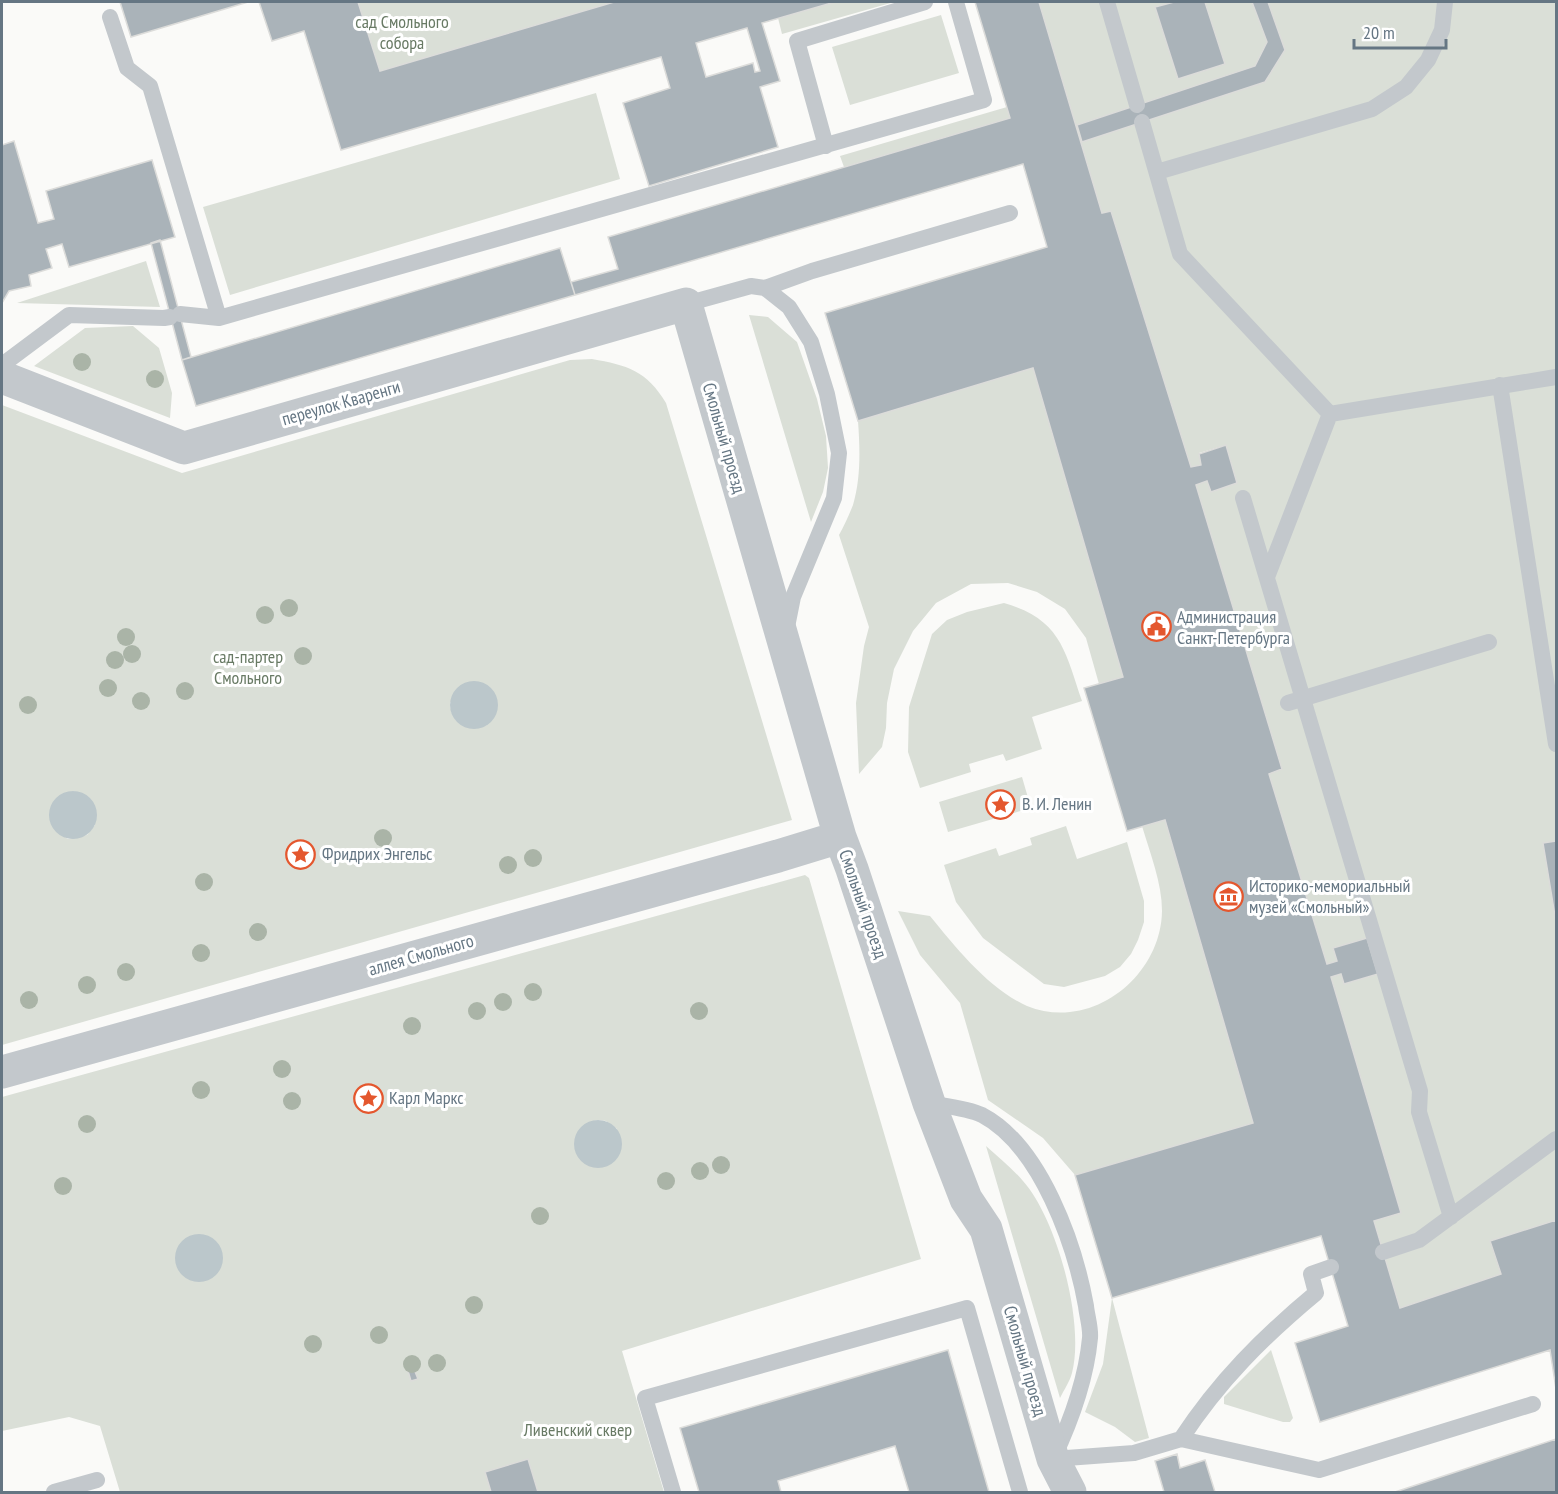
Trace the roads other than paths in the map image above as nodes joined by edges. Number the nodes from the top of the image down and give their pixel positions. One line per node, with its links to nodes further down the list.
1 (925, 2): 8 (lane)
2 (956, 2): 8 (lane)
3 (1107, 2): 6 (lane)
4 (1445, 2): 9 (lane)
5 (110, 17): 13 (lane)
6 (1137, 105)
7 (1142, 122): 9 (lane)
8 (826, 146): 13 (lane)
9 (1157, 172): 18 (lane)
10 (1010, 213): 11 (lane)
11 (765, 288): 12 (lane); 22 (lane)
12 (686, 304): 15 (street, переулок Кваренги); 22 (street, Смольный проезд)
13 (219, 318): 14 (lane)
14 (2, 365)
15 (2, 377)
16 (1557, 377): 17 (lane)
17 (1500, 385): 18 (lane); 24 (lane)
18 (1330, 414): 20 (lane)
19 (1244, 498): 20 (lane)
20 (1267, 577): 23 (lane)
21 (1489, 642): 23 (lane)
22 (784, 643): 26 (street, Смольный проезд)
23 (1295, 700): 30 (lane)
24 (1554, 715): 25 (lane)
25 (1557, 744)
26 (840, 837): 27 (street, аллея Смольного); 28 (street, Смольный проезд)
27 (2, 1072)
28 (929, 1103): 35 (street, Смольный проезд); 35 (lane)
29 (1557, 1139): 30 (lane)
30 (1450, 1217): 31 (lane)
31 (1383, 1252)
32 (1331, 1267): 34 (lane)
33 (1533, 1404): 34 (lane)
34 (1181, 1439): 35 (lane)
35 (1053, 1460): 40 (street, Смольный проезд)
36 (97, 1480): 37 (lane)
37 (54, 1492)
38 (673, 1492): 39 (lane)
39 (1020, 1492)
40 (1070, 1492)

